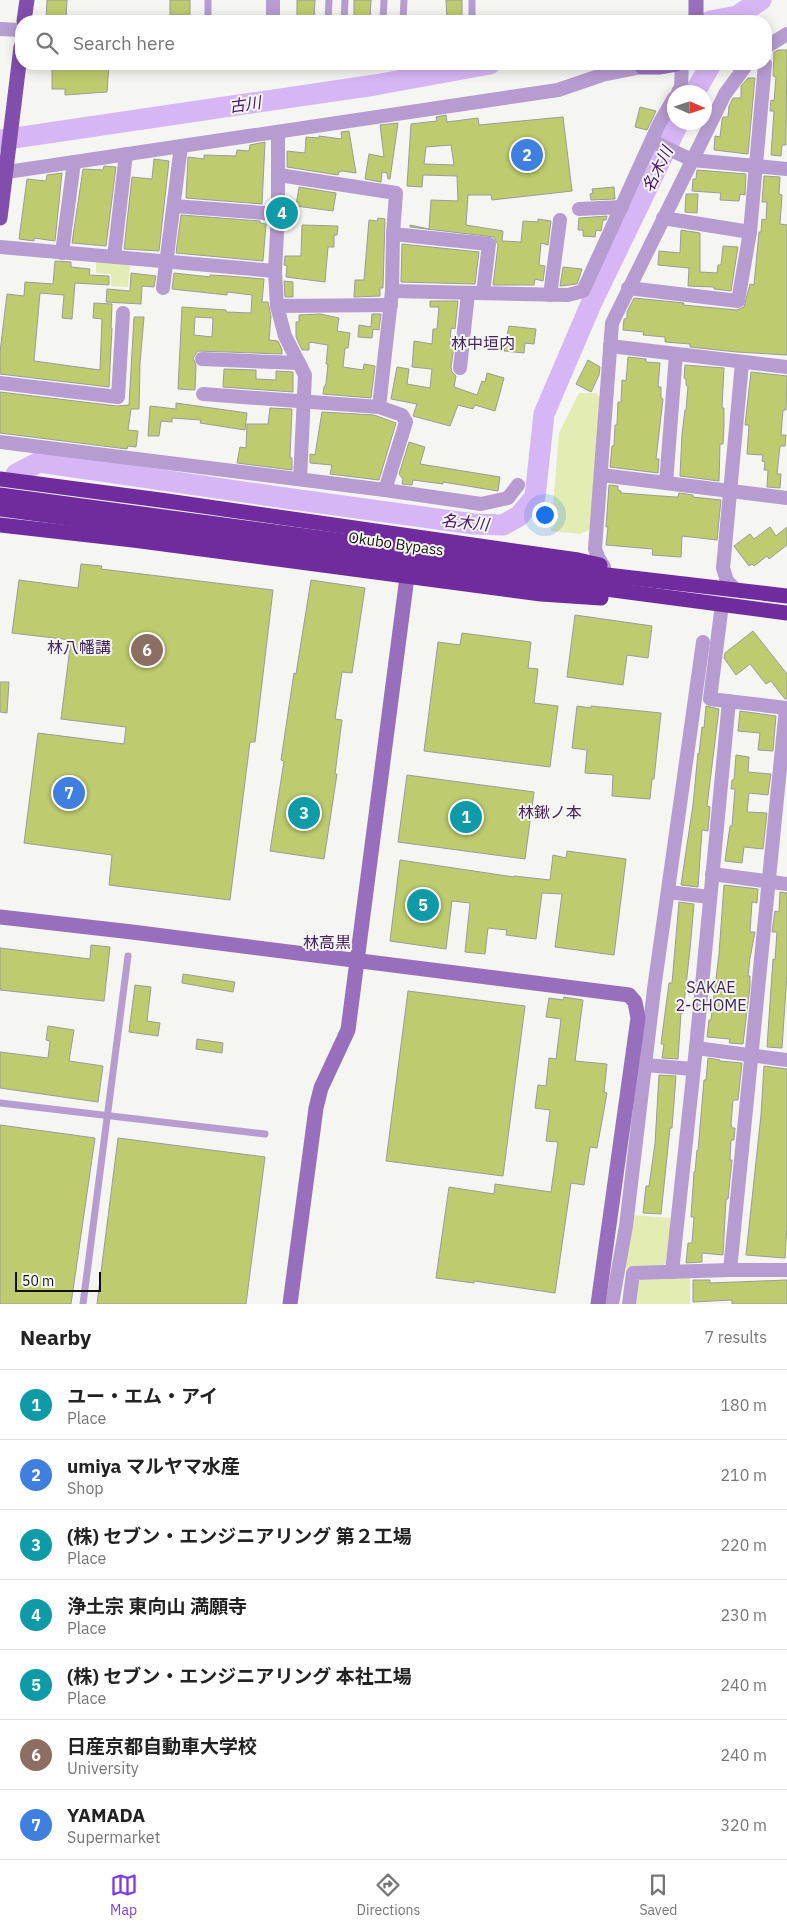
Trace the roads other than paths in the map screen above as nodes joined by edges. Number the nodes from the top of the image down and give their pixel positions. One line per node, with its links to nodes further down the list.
1 (27, 0): 10 (main road)
2 (208, 0): 11 (lane)
3 (273, 0): 12 (street)
4 (329, 0): 13 (lane)
5 (345, 0): 14 (lane)
6 (384, 0): 15 (lane)
7 (404, 0): 16 (lane)
8 (472, 0): 17 (lane)
9 (696, 0): 18 (street)
10 (25, 15)
11 (206, 15)
12 (273, 15)
13 (328, 15)
14 (344, 15)
15 (383, 15)
16 (404, 15)
17 (472, 15)
18 (696, 15)
19 (0, 29): 20 (street)
20 (15, 30)
21 (787, 34): 22 (street)
22 (772, 45)
23 (18, 70): 37 (main road)
24 (627, 70): 30 (street)
25 (682, 70): 28 (street)
26 (743, 70): 34 (street)
27 (765, 70): 36 (street)
28 (681, 85)
29 (667, 110): 31 (street)
30 (278, 132): 32 (street); 39 (street)
31 (652, 141): 34 (street); 41 (street)
32 (180, 146): 33 (street); 40 (street)
33 (126, 154): 35 (street); 51 (street)
34 (692, 160): 36 (street); 45 (street)
35 (74, 162): 37 (street); 50 (street)
36 (757, 165): 38 (street); 47 (street)
37 (5, 169): 44 (main road)
38 (787, 169)
39 (279, 175): 43 (street); 48 (street)
40 (174, 206): 43 (street); 52 (street)
41 (622, 207): 42 (street); 59 (street)
42 (579, 209)
43 (278, 214): 53 (street)
44 (0, 218)
45 (663, 218): 47 (street); 55 (street)
46 (560, 220): 59 (street)
47 (750, 232): 55 (street)
48 (393, 234): 56 (street); 58 (street)
49 (0, 247): 50 (street)
50 (62, 253): 51 (street)
51 (114, 257): 52 (street)
52 (165, 262): 53 (street); 54 (street)
53 (275, 271): 61 (street)
54 (163, 288)
55 (628, 288): 63 (street)
56 (392, 291): 57 (street); 60 (street)
57 (468, 293): 58 (street); 69 (street)
58 (483, 293): 59 (street)
59 (550, 295)
60 (391, 305): 61 (street); 73 (street)
61 (277, 306): 66 (street)
62 (123, 313): 70 (street)
63 (610, 346): 64 (street); 75 (street)
64 (676, 354): 67 (street); 78 (street)
65 (202, 358): 66 (street)
66 (298, 363): 72 (street)
67 (742, 363): 68 (street); 81 (street)
68 (787, 367)
69 (460, 368)
70 (0, 383)
71 (203, 394): 72 (street)
72 (304, 400): 73 (street); 77 (street)
73 (379, 407): 80 (street)
74 (0, 442): 77 (street)
75 (600, 475): 78 (street); 86 (street)
76 (0, 479): 86 (highway)
77 (300, 479): 80 (street)
78 (666, 483): 81 (street)
79 (518, 486): 80 (street)
80 (385, 490)
81 (730, 491): 83 (street); 90 (street)
82 (0, 495): 87 (highway, Okubo Bypass)
83 (787, 498)
84 (0, 509): 87 (highway, Okubo Bypass)
85 (0, 525): 88 (highway)
86 (604, 566): 89 (highway)
87 (529, 572): 89 (highway, Okubo Bypass); 92 (highway, Okubo Bypass)
88 (406, 577): 92 (highway); 105 (street)
89 (640, 577): 90 (highway, Okubo Bypass)
90 (734, 588): 91 (highway, Okubo Bypass)
91 (787, 596)
92 (659, 597): 93 (highway, Okubo Bypass)
93 (722, 604): 94 (highway, Okubo Bypass); 96 (street)
94 (787, 612)
95 (703, 642): 101 (street)
96 (729, 701): 97 (street); 98 (street)
97 (786, 708): 99 (street)
98 (712, 874): 99 (street); 102 (street)
99 (769, 881): 100 (street); 107 (street)
100 (787, 884)
101 (668, 892): 102 (street); 109 (street)
102 (710, 897): 106 (street)
103 (0, 917): 105 (street)
104 (128, 956): 112 (lane)
105 (358, 960): 118 (street); 119 (street)
106 (696, 1048): 107 (street); 110 (street)
107 (752, 1055): 108 (street); 114 (street)
108 (787, 1060)
109 (645, 1065): 110 (street); 120 (street)
110 (693, 1069): 116 (street)
111 (0, 1103): 112 (lane)
112 (107, 1115): 113 (lane); 117 (lane)
113 (266, 1134)
114 (730, 1270): 115 (street); 116 (street)
115 (787, 1270)
116 (672, 1272): 121 (street)
117 (83, 1304)
118 (294, 1304)
119 (598, 1304)
120 (612, 1304)
121 (629, 1304)

